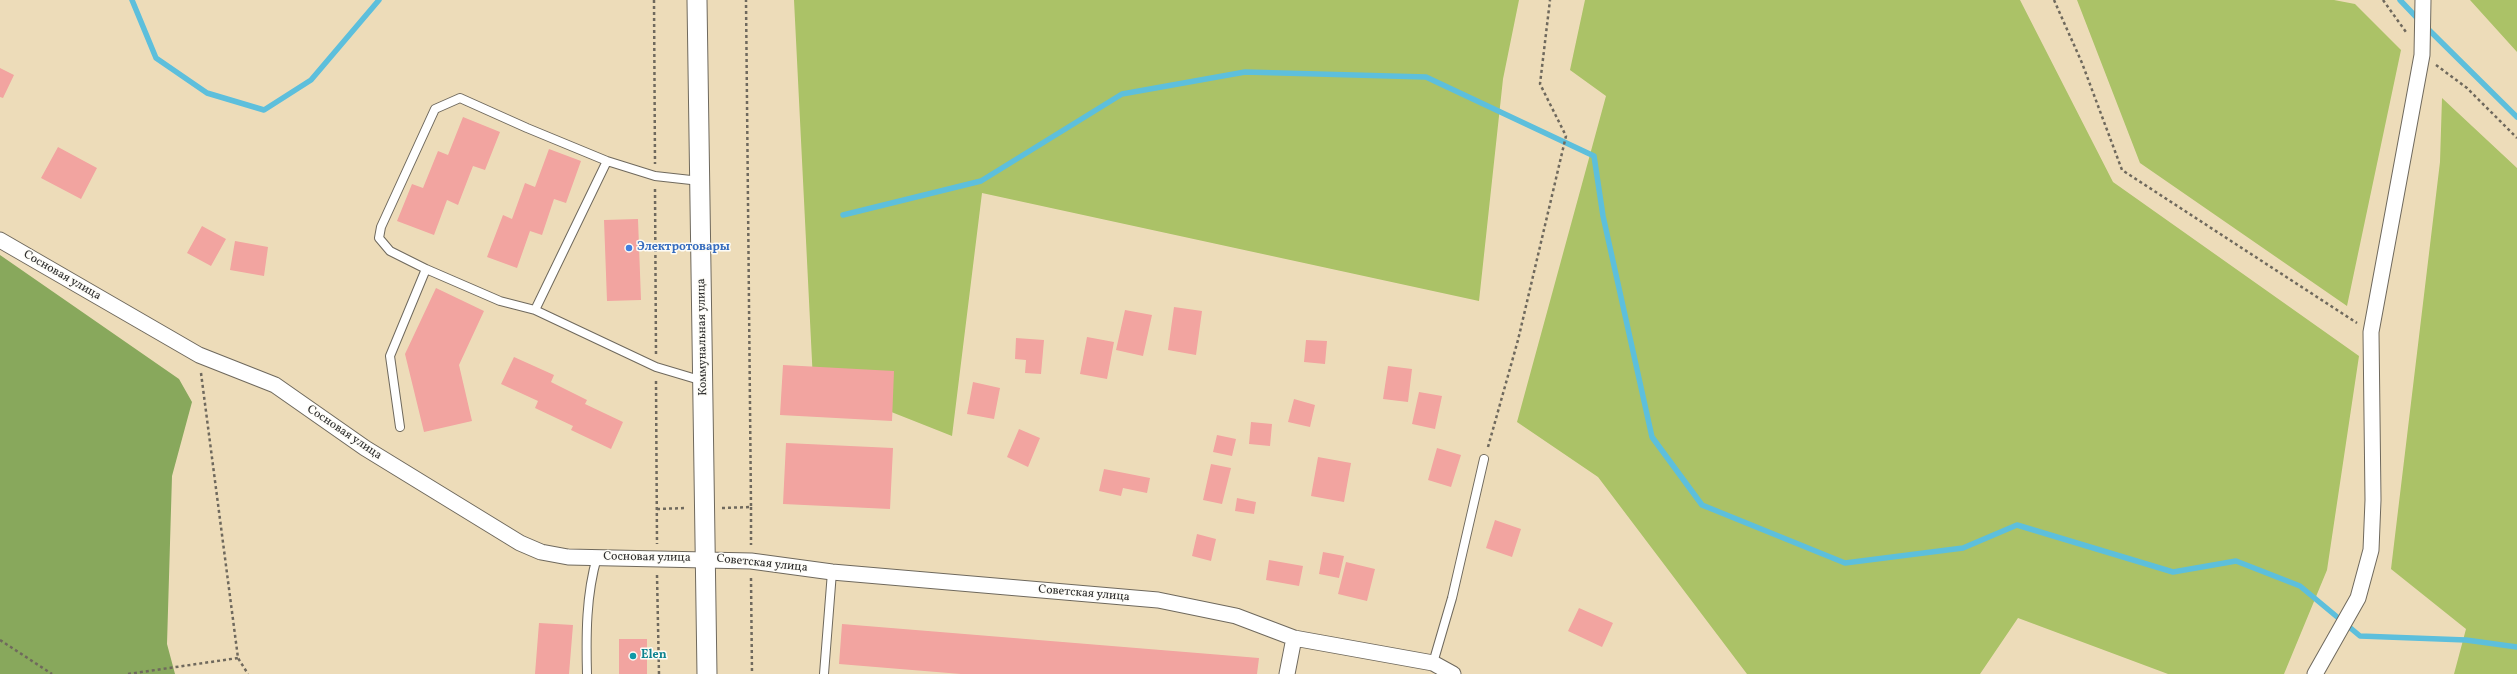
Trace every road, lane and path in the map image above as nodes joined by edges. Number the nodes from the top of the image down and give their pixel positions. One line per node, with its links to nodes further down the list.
1 (654, 0): 11 (path)
2 (697, 0): 12 (street, Коммунальная улица)
3 (746, 0): 22 (path)
4 (1550, 0): 21 (path)
5 (2054, 0): 16 (path)
6 (2383, 0): 8 (path)
7 (2423, 0): 8 (street)
8 (2422, 55): 9 (path); 16 (street)
9 (2517, 138)
10 (607, 161): 11 (lane); 14 (lane); 15 (lane)
11 (655, 176): 12 (lane); 18 (path)
12 (700, 181): 19 (street, Коммунальная улица)
13 (0, 240): 17 (street, Сосновая улица)
14 (426, 269): 15 (lane); 20 (lane)
15 (535, 310): 18 (lane)
16 (2371, 332): 44 (street)
17 (198, 355): 25 (street, Сосновая улица); 32 (path)
18 (656, 367): 19 (lane); 24 (path)
19 (704, 381): 23 (street, Коммунальная улица)
20 (400, 427)
21 (1484, 459): 33 (lane)
22 (750, 507): 23 (path); 28 (path)
23 (706, 508): 24 (path); 27 (street, Коммунальная улица)
24 (657, 509): 26 (path)
25 (597, 557): 26 (street, Сосновая улица); 37 (lane)
26 (657, 559): 27 (street, Сосновая улица); 38 (path)
27 (706, 559): 28 (street, Советская улица); 39 (street, Коммунальная улица)
28 (751, 561): 29 (street, Советская улица); 40 (path)
29 (832, 572): 30 (street, Советская улица); 41 (lane)
30 (1294, 638): 33 (street, Советская улица); 42 (street)
31 (0, 640): 34 (path)
32 (238, 658): 35 (path); 36 (path)
33 (1433, 663): 43 (street, Советская улица)
34 (52, 674)
35 (128, 674)
36 (248, 674)
37 (587, 674)
38 (659, 674)
39 (707, 674)
40 (752, 674)
41 (824, 674)
42 (1288, 674)
43 (1453, 674)
44 (2315, 674)

